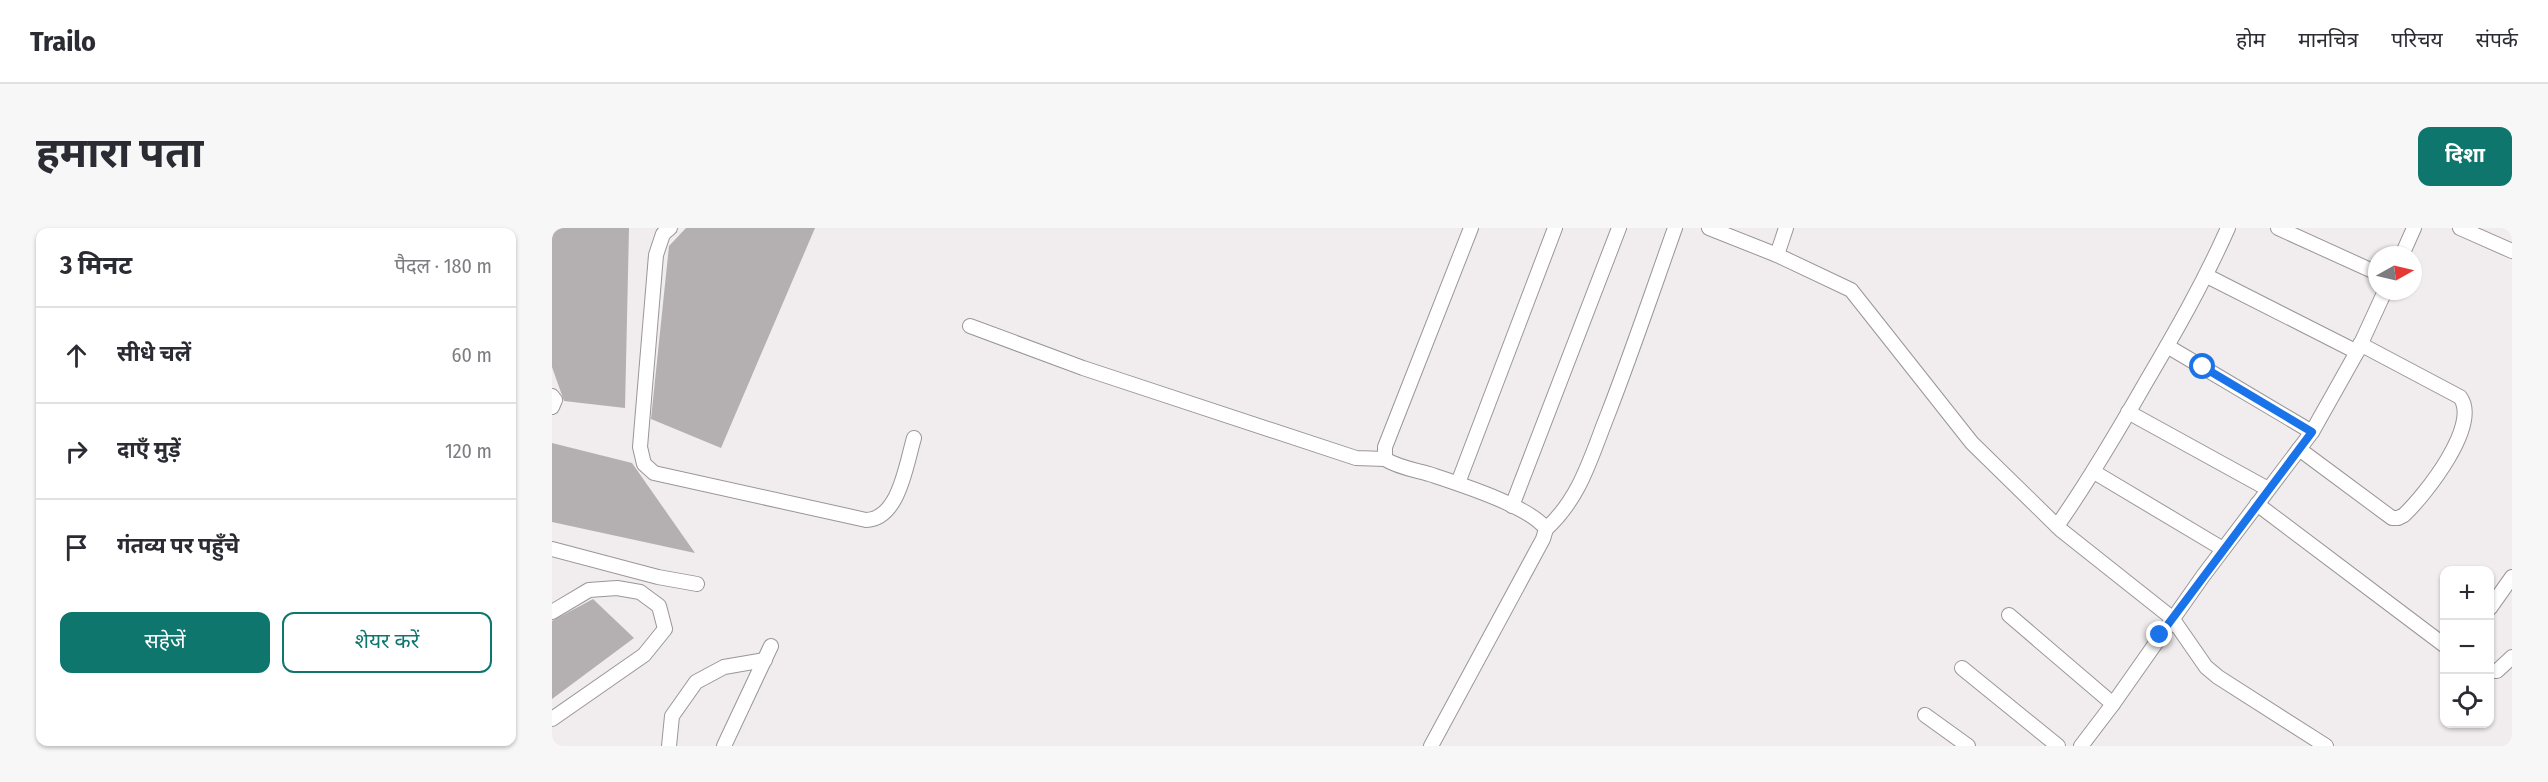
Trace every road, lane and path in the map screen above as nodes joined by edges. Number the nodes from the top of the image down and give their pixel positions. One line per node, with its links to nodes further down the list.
1 (670, 228): 25 (street)
2 (1471, 228): 27 (street)
3 (1555, 228): 29 (street)
4 (1619, 228): 32 (street)
5 (1675, 228): 34 (street)
6 (1709, 228): 14 (street)
7 (1786, 228): 14 (street)
8 (2228, 228): 16 (street)
9 (2278, 228): 15 (street)
10 (2414, 228): 12 (street)
11 (2460, 228): 13 (street)
12 (2406, 246)
13 (2512, 251)
14 (1777, 255): 33 (street)
15 (2368, 269)
16 (2207, 276): 19 (street); 20 (street)
17 (2381, 300): 20 (street)
18 (970, 326): 27 (street)
19 (2167, 346): 23 (street); 24 (street)
20 (2359, 348): 24 (street); 26 (street)
21 (552, 396): 22 (street)
22 (552, 406)
23 (2128, 412): 28 (street); 30 (street)
24 (2312, 432): 26 (street)
25 (914, 438)
26 (2299, 449): 30 (street)
27 (1385, 459): 29 (street)
28 (2094, 472): 33 (street); 36 (street)
29 (1458, 483): 32 (street)
30 (2268, 489): 31 (street)
31 (2257, 504): 36 (street); 43 (street)
32 (1512, 506): 34 (street)
33 (2057, 525): 42 (street)
34 (1546, 529): 54 (street)
35 (552, 549): 38 (street)
36 (2223, 549): 42 (street)
37 (2512, 577): 39 (street)
38 (697, 584)
39 (2494, 602)
40 (552, 612): 51 (street)
41 (2009, 615): 49 (street)
42 (2172, 618): 49 (street); 58 (street)
43 (2440, 641)
44 (771, 646): 46 (street)
45 (2512, 657): 48 (street)
46 (765, 660): 52 (street); 53 (street)
47 (1962, 668): 56 (street)
48 (2494, 670)
49 (2113, 704): 57 (street)
50 (1925, 715): 55 (street)
51 (552, 718)
52 (669, 746)
53 (724, 746)
54 (1431, 746)
55 (1968, 746)
56 (2058, 746)
57 (2081, 746)
58 (2326, 746)

